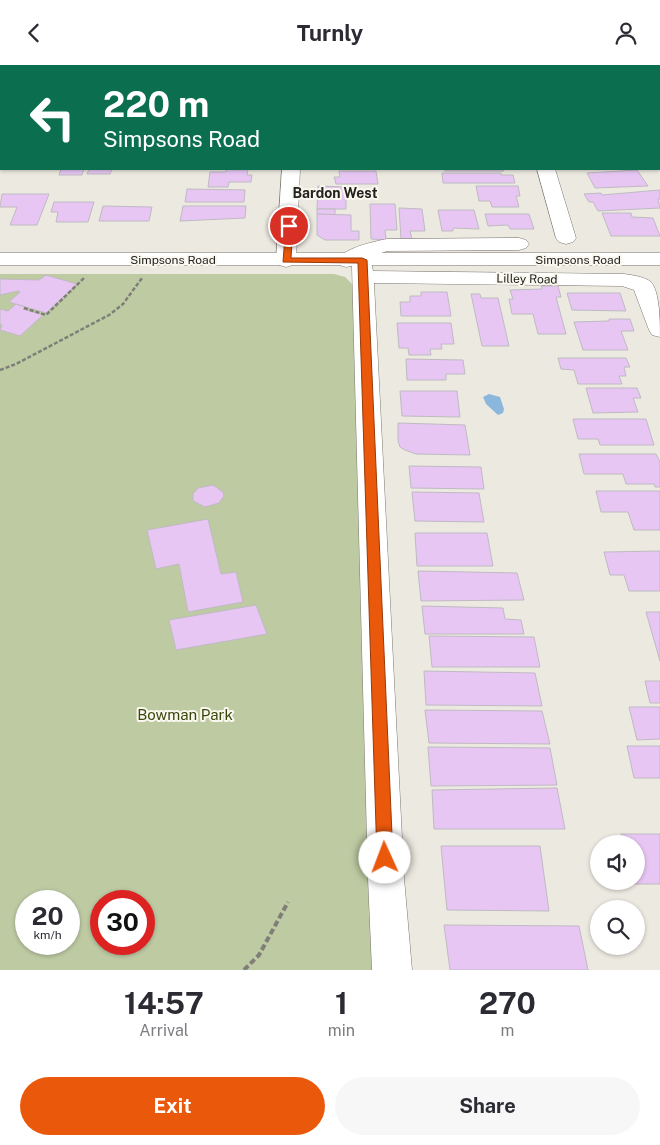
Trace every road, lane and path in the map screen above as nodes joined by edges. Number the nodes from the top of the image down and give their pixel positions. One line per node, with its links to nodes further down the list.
1 (292, 170): 7 (street)
2 (546, 170): 3 (street)
3 (566, 238)
4 (519, 244): 8 (street, Simpsons Road)
5 (0, 259): 7 (street, Simpsons Road)
6 (660, 259): 8 (street, Simpsons Road)
7 (286, 261): 8 (street, Simpsons Road)
8 (357, 266): 12 (street, Lilley Road); 16 (street)
9 (144, 275): 13 (path)
10 (83, 280): 11 (path)
11 (24, 308)
12 (660, 330)
13 (0, 370)
14 (288, 902): 15 (path)
15 (244, 970)
16 (392, 970)

